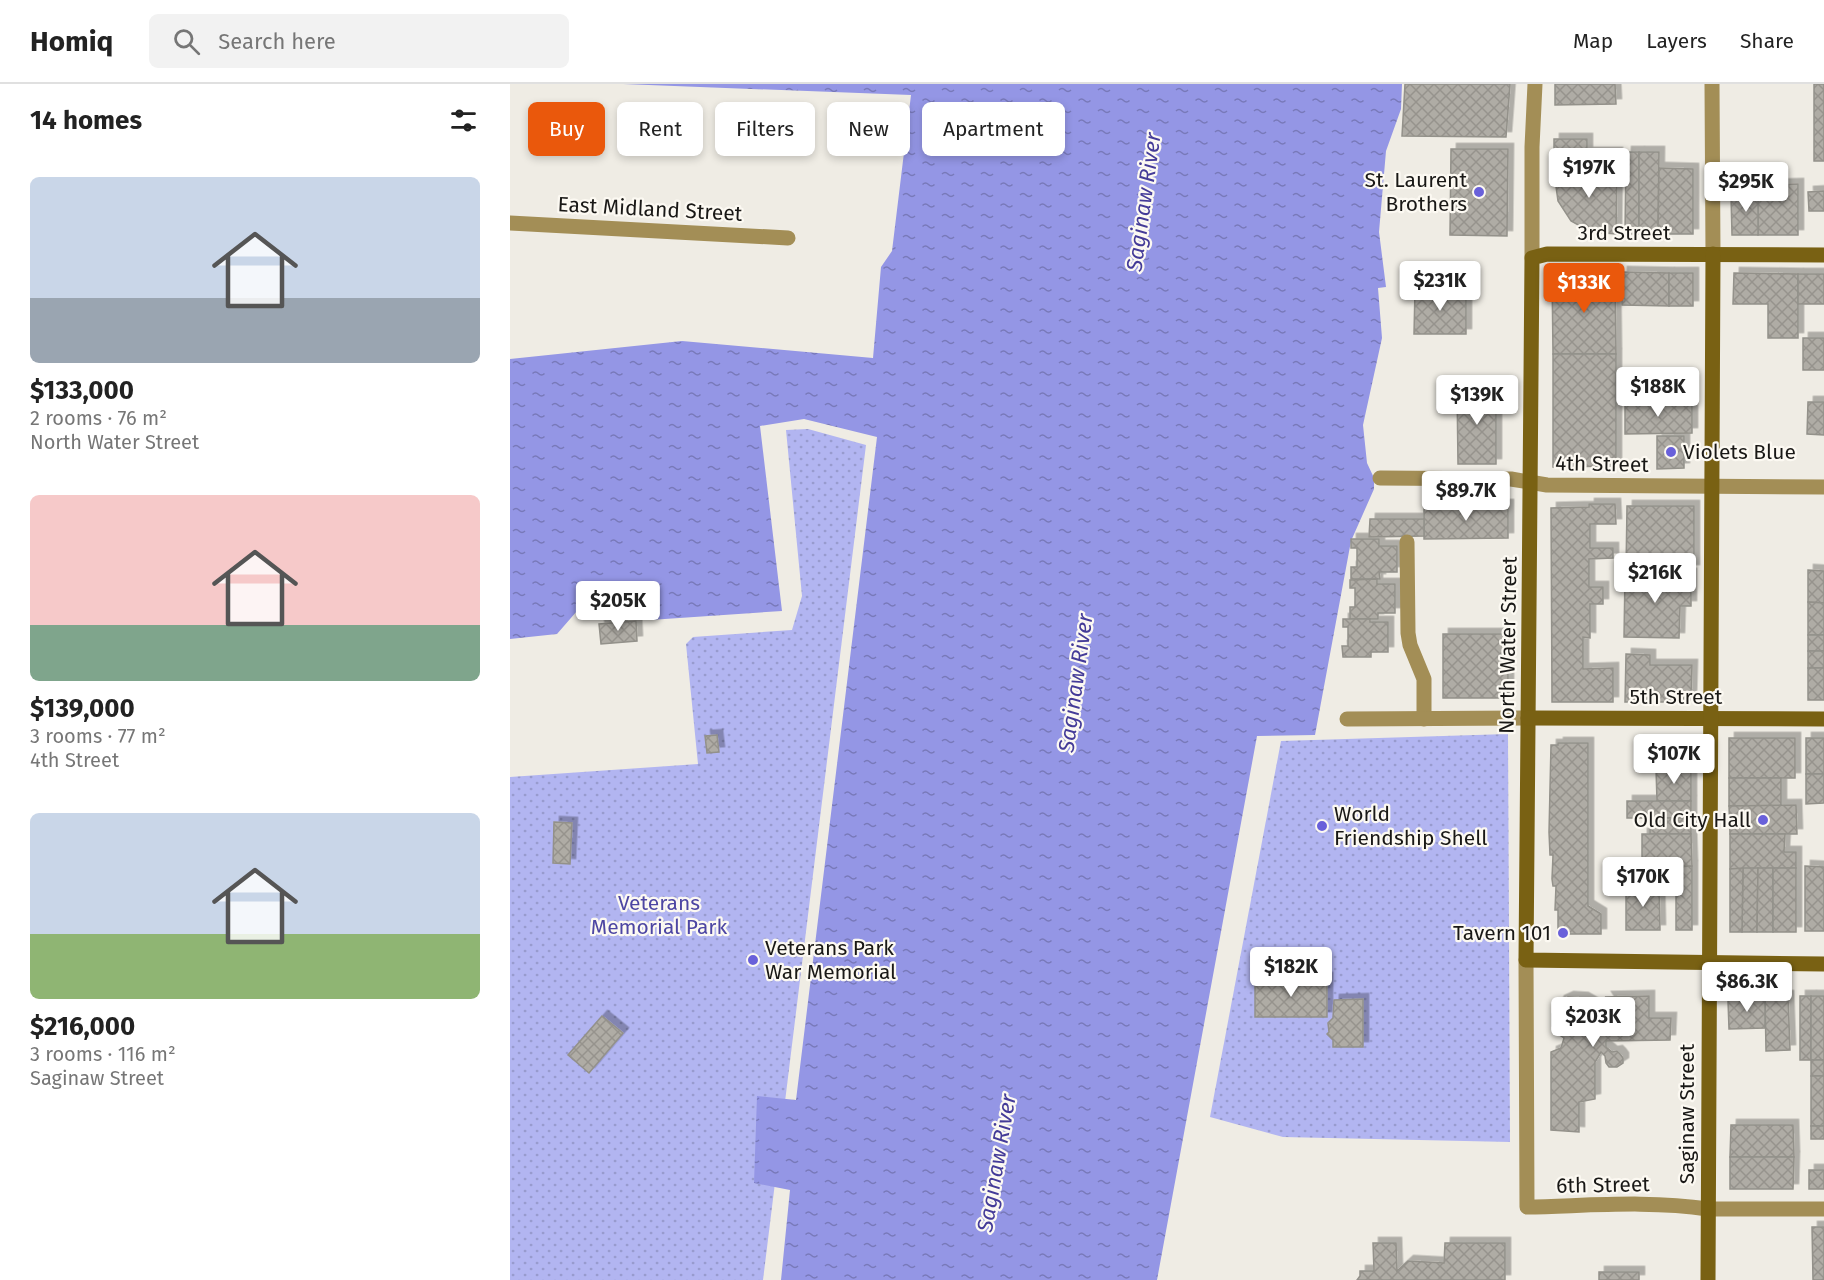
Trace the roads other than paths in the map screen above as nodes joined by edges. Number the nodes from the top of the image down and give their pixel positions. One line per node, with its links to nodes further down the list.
1 (1535, 84): 7 (street, North Water Street)
2 (1712, 84): 5 (street, Saginaw Street)
3 (510, 223): 4 (street, East Midland Street)
4 (788, 238)
5 (1713, 254): 6 (street, 3rd Street); 7 (street, 3rd Street); 10 (street, Saginaw Street)
6 (1824, 255)
7 (1532, 258): 9 (street, North Water Street)
8 (1380, 478): 9 (street, 4th Street)
9 (1530, 482): 10 (street, 4th Street); 13 (street, North Water Street)
10 (1711, 486): 11 (street, 4th Street); 14 (street, Saginaw Street)
11 (1824, 487)
12 (1407, 542): 16 (street)
13 (1528, 718): 14 (street, 5th Street); 16 (street); 18 (street, North Water Street)
14 (1711, 718): 17 (street, 5th Street); 19 (street, Saginaw Street)
15 (1347, 719): 16 (street)
16 (1424, 719)
17 (1824, 719)
18 (1526, 960): 19 (street); 21 (street, North Water Street)
19 (1709, 963): 20 (street); 22 (street, Saginaw Street)
20 (1824, 964)
21 (1527, 1207): 22 (street, 6th Street)
22 (1708, 1209): 23 (street, 6th Street); 24 (street, Saginaw Street)
23 (1824, 1209)
24 (1708, 1280)

